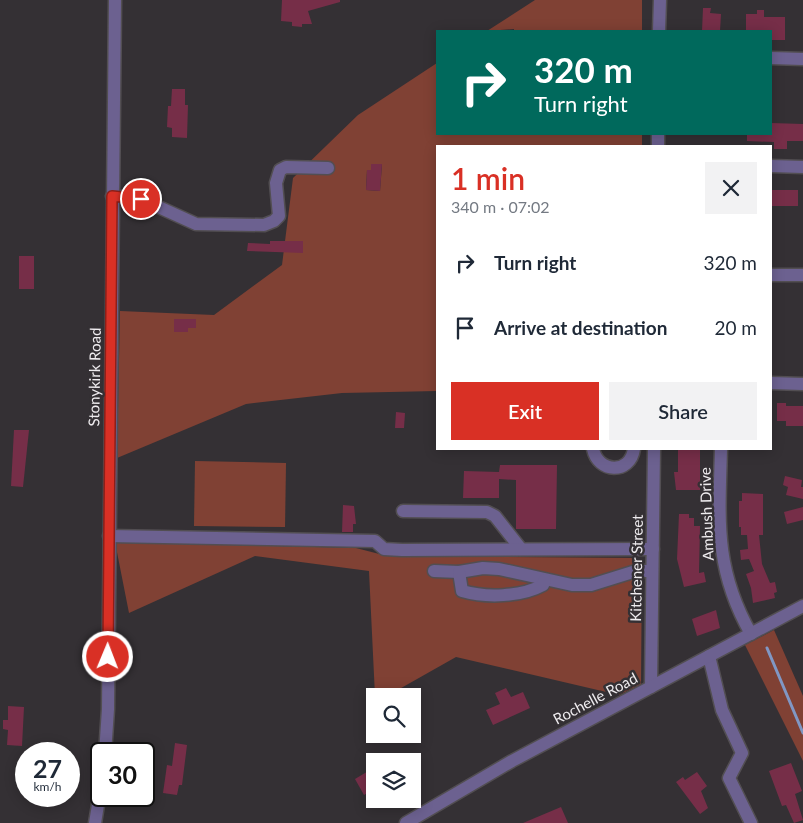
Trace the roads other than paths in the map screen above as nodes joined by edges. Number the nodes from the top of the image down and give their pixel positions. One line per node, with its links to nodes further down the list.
1 (115, 0): 9 (street, Stonykirk Road)
2 (660, 0): 3 (street)
3 (660, 30)
4 (772, 58): 5 (street)
5 (803, 59)
6 (772, 166): 7 (street)
7 (803, 167)
8 (328, 168): 9 (street)
9 (112, 196): 19 (street, Stonykirk Road)
10 (772, 275): 11 (street)
11 (803, 275)
12 (772, 383): 13 (street)
13 (803, 384)
14 (593, 450): 15 (street)
15 (634, 450)
16 (654, 450): 21 (street, Kitchener Street)
17 (721, 450): 27 (street, Ambush Drive)
18 (403, 511): 20 (street)
19 (109, 536): 20 (street); 30 (street, Stonykirk Road)
20 (521, 549): 21 (street)
21 (653, 550): 23 (street, Kitchener Street)
22 (434, 571): 24 (street)
23 (652, 571): 25 (street); 29 (street, Kitchener Street)
24 (459, 572): 25 (street); 25 (street)
25 (545, 580)
26 (803, 606): 27 (street, Rochelle Road)
27 (751, 634): 28 (street, Rochelle Road)
28 (709, 656): 29 (street, Rochelle Road); 34 (street)
29 (651, 687): 33 (street, Rochelle Road)
30 (105, 742)
31 (98, 807): 32 (street)
32 (95, 823)
33 (406, 823)
34 (751, 823)

